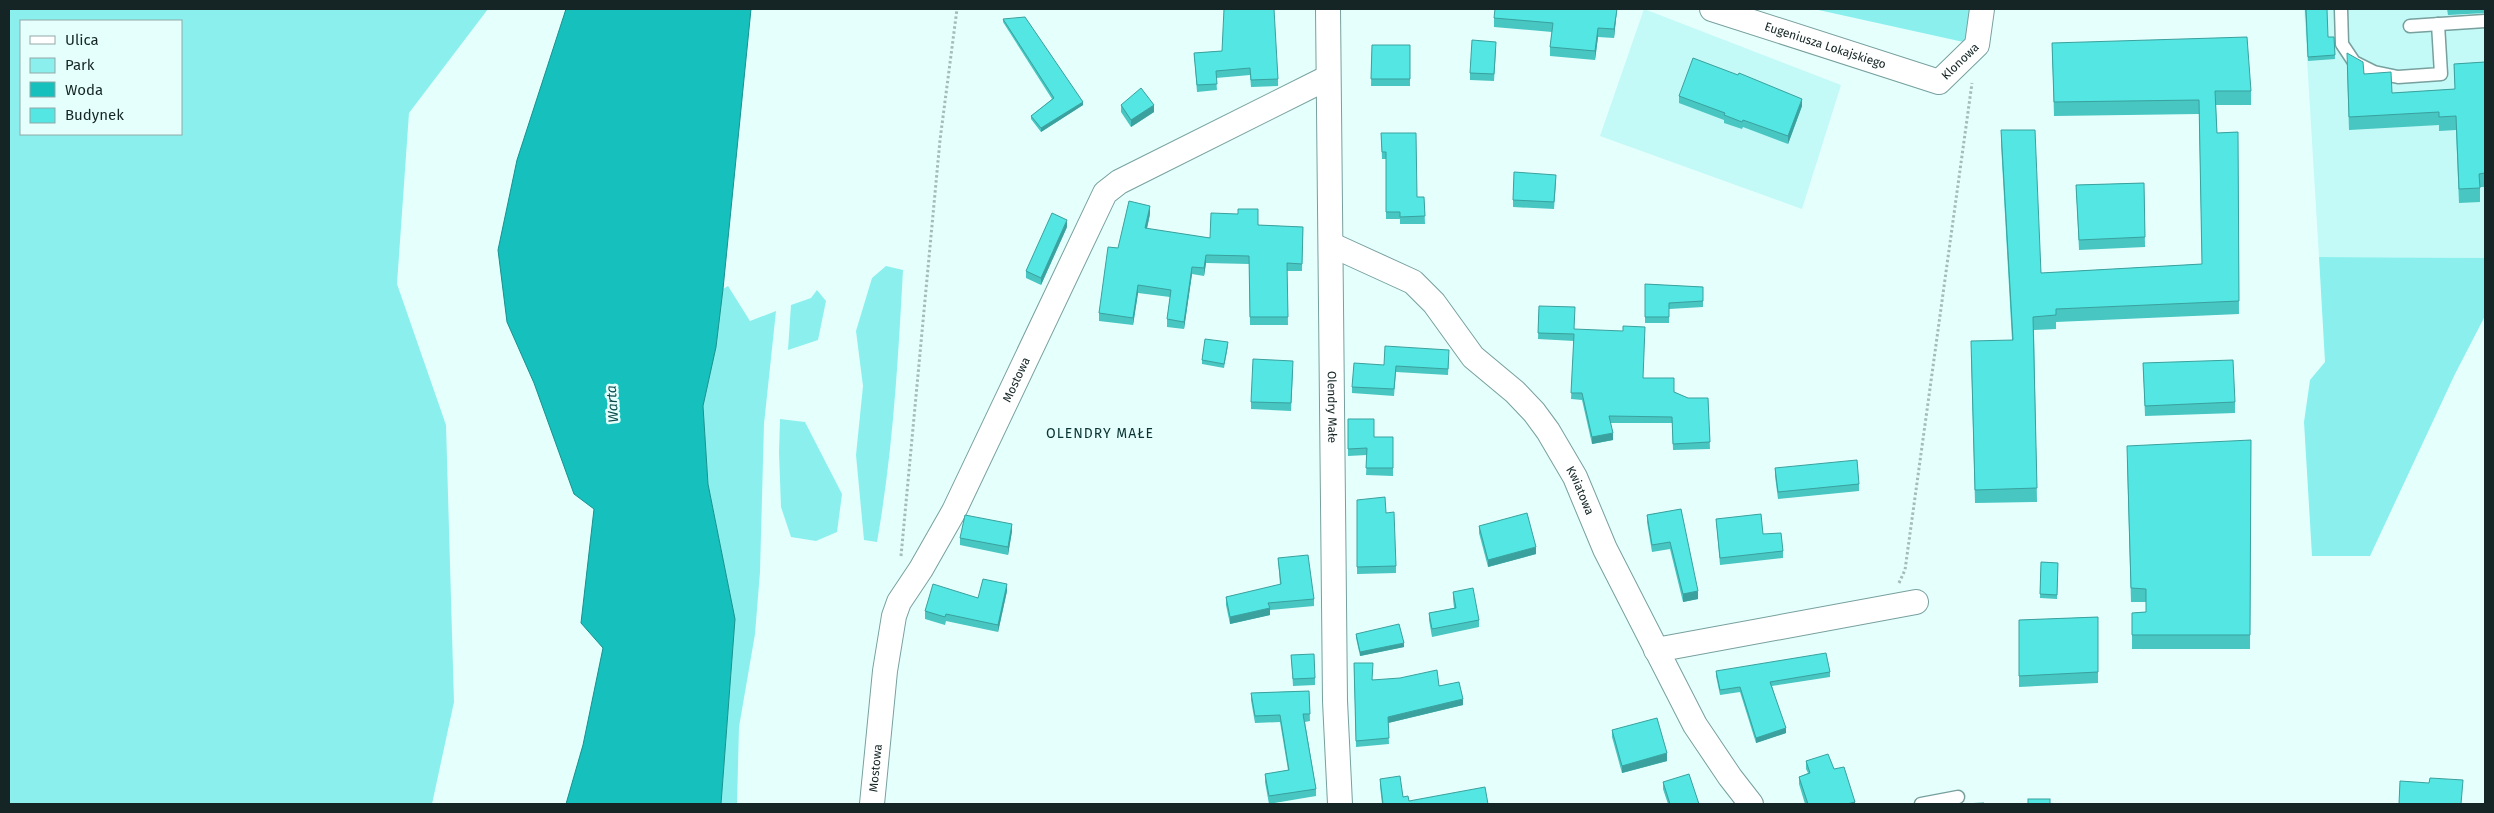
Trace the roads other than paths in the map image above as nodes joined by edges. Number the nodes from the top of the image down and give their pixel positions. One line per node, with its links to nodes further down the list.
1 (1328, 9): 8 (street, Olendry Małe)
2 (1712, 9): 9 (street, Eugeniusza Lokajskiego)
3 (1982, 9): 9 (street, Klonowa)
4 (2341, 9): 6 (lane)
5 (2485, 21): 6 (lane)
6 (2438, 24): 7 (lane)
7 (2410, 26)
8 (1327, 78): 10 (street, Olendry Małe); 14 (street, Mostowa)
9 (1938, 82)
10 (1332, 245): 12 (street, Kwiatowa); 15 (street, Olendry Małe)
11 (1916, 602): 12 (street)
12 (1656, 650): 16 (street, Kwiatowa)
13 (1958, 797): 17 (lane)
14 (872, 804)
15 (1340, 804)
16 (1751, 804)
17 (1921, 804)

